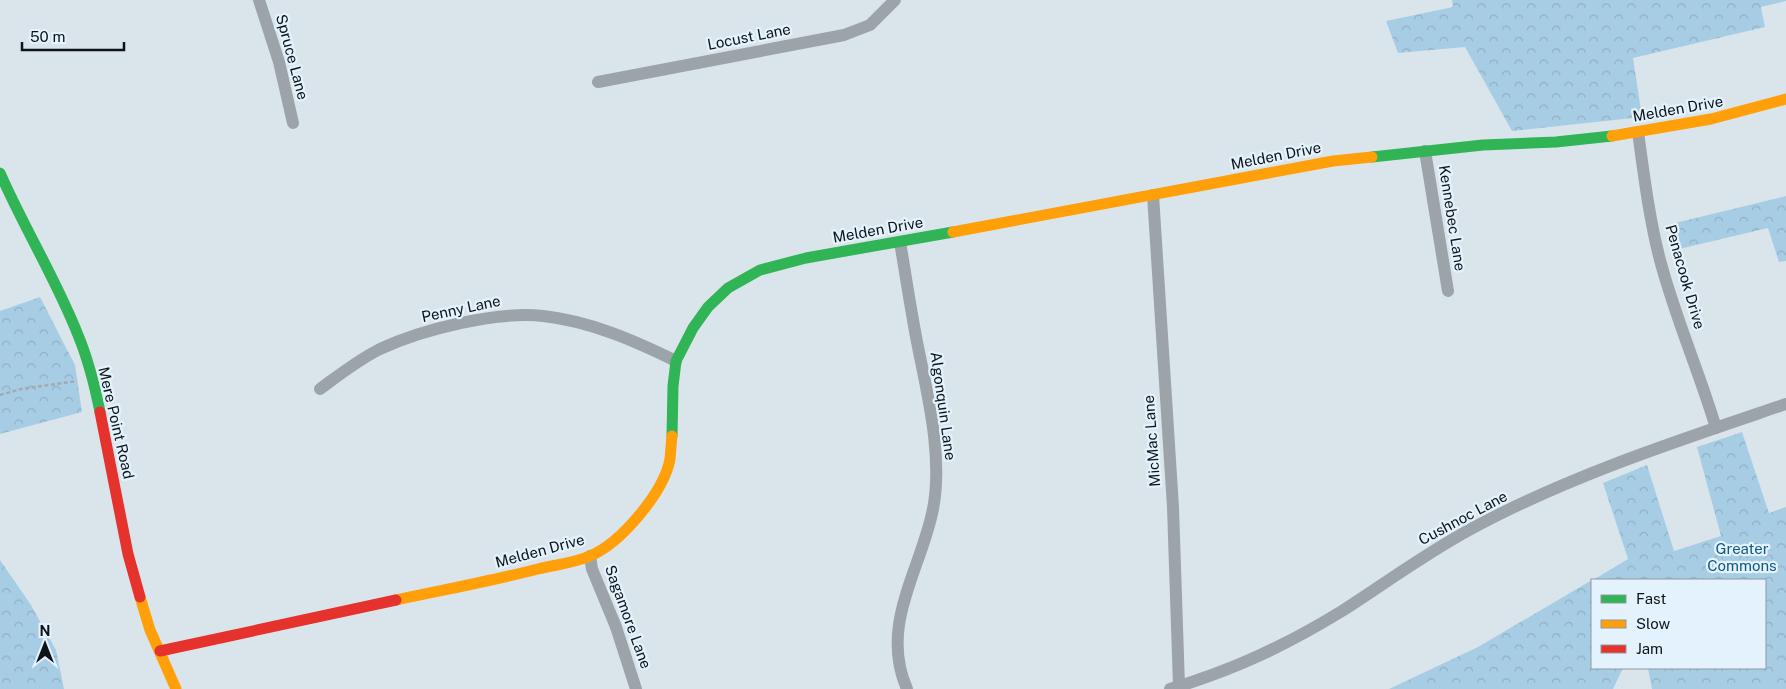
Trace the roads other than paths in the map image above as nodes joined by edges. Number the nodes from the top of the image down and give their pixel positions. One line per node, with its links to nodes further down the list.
1 (259, 0): 5 (street, Spruce Lane)
2 (895, 0): 3 (street, Locust Lane)
3 (598, 82)
4 (1786, 99): 6 (street, Melden Drive)
5 (293, 123)
6 (1638, 132): 7 (street, Melden Drive); 15 (street, Penacook Drive)
7 (1425, 151): 9 (street, Melden Drive); 11 (street, Kennebec Lane)
8 (0, 173): 17 (street, Mere Point Road)
9 (1153, 195): 10 (street, Melden Drive); 18 (street, MicMac Lane)
10 (900, 242): 12 (street, Melden Drive); 21 (street, Algonquin Lane)
11 (1448, 291)
12 (676, 361): 13 (street, Penny Lane); 16 (street, Melden Drive)
13 (320, 389)
14 (1786, 404): 15 (street, Cushnoc Lane)
15 (1716, 428): 18 (street, Cushnoc Lane)
16 (590, 556): 17 (street, Melden Drive); 20 (street, Sagamore Lane)
17 (160, 650): 19 (street, Mere Point Road)
18 (1174, 688)
19 (176, 689)
20 (636, 689)
21 (907, 689)

